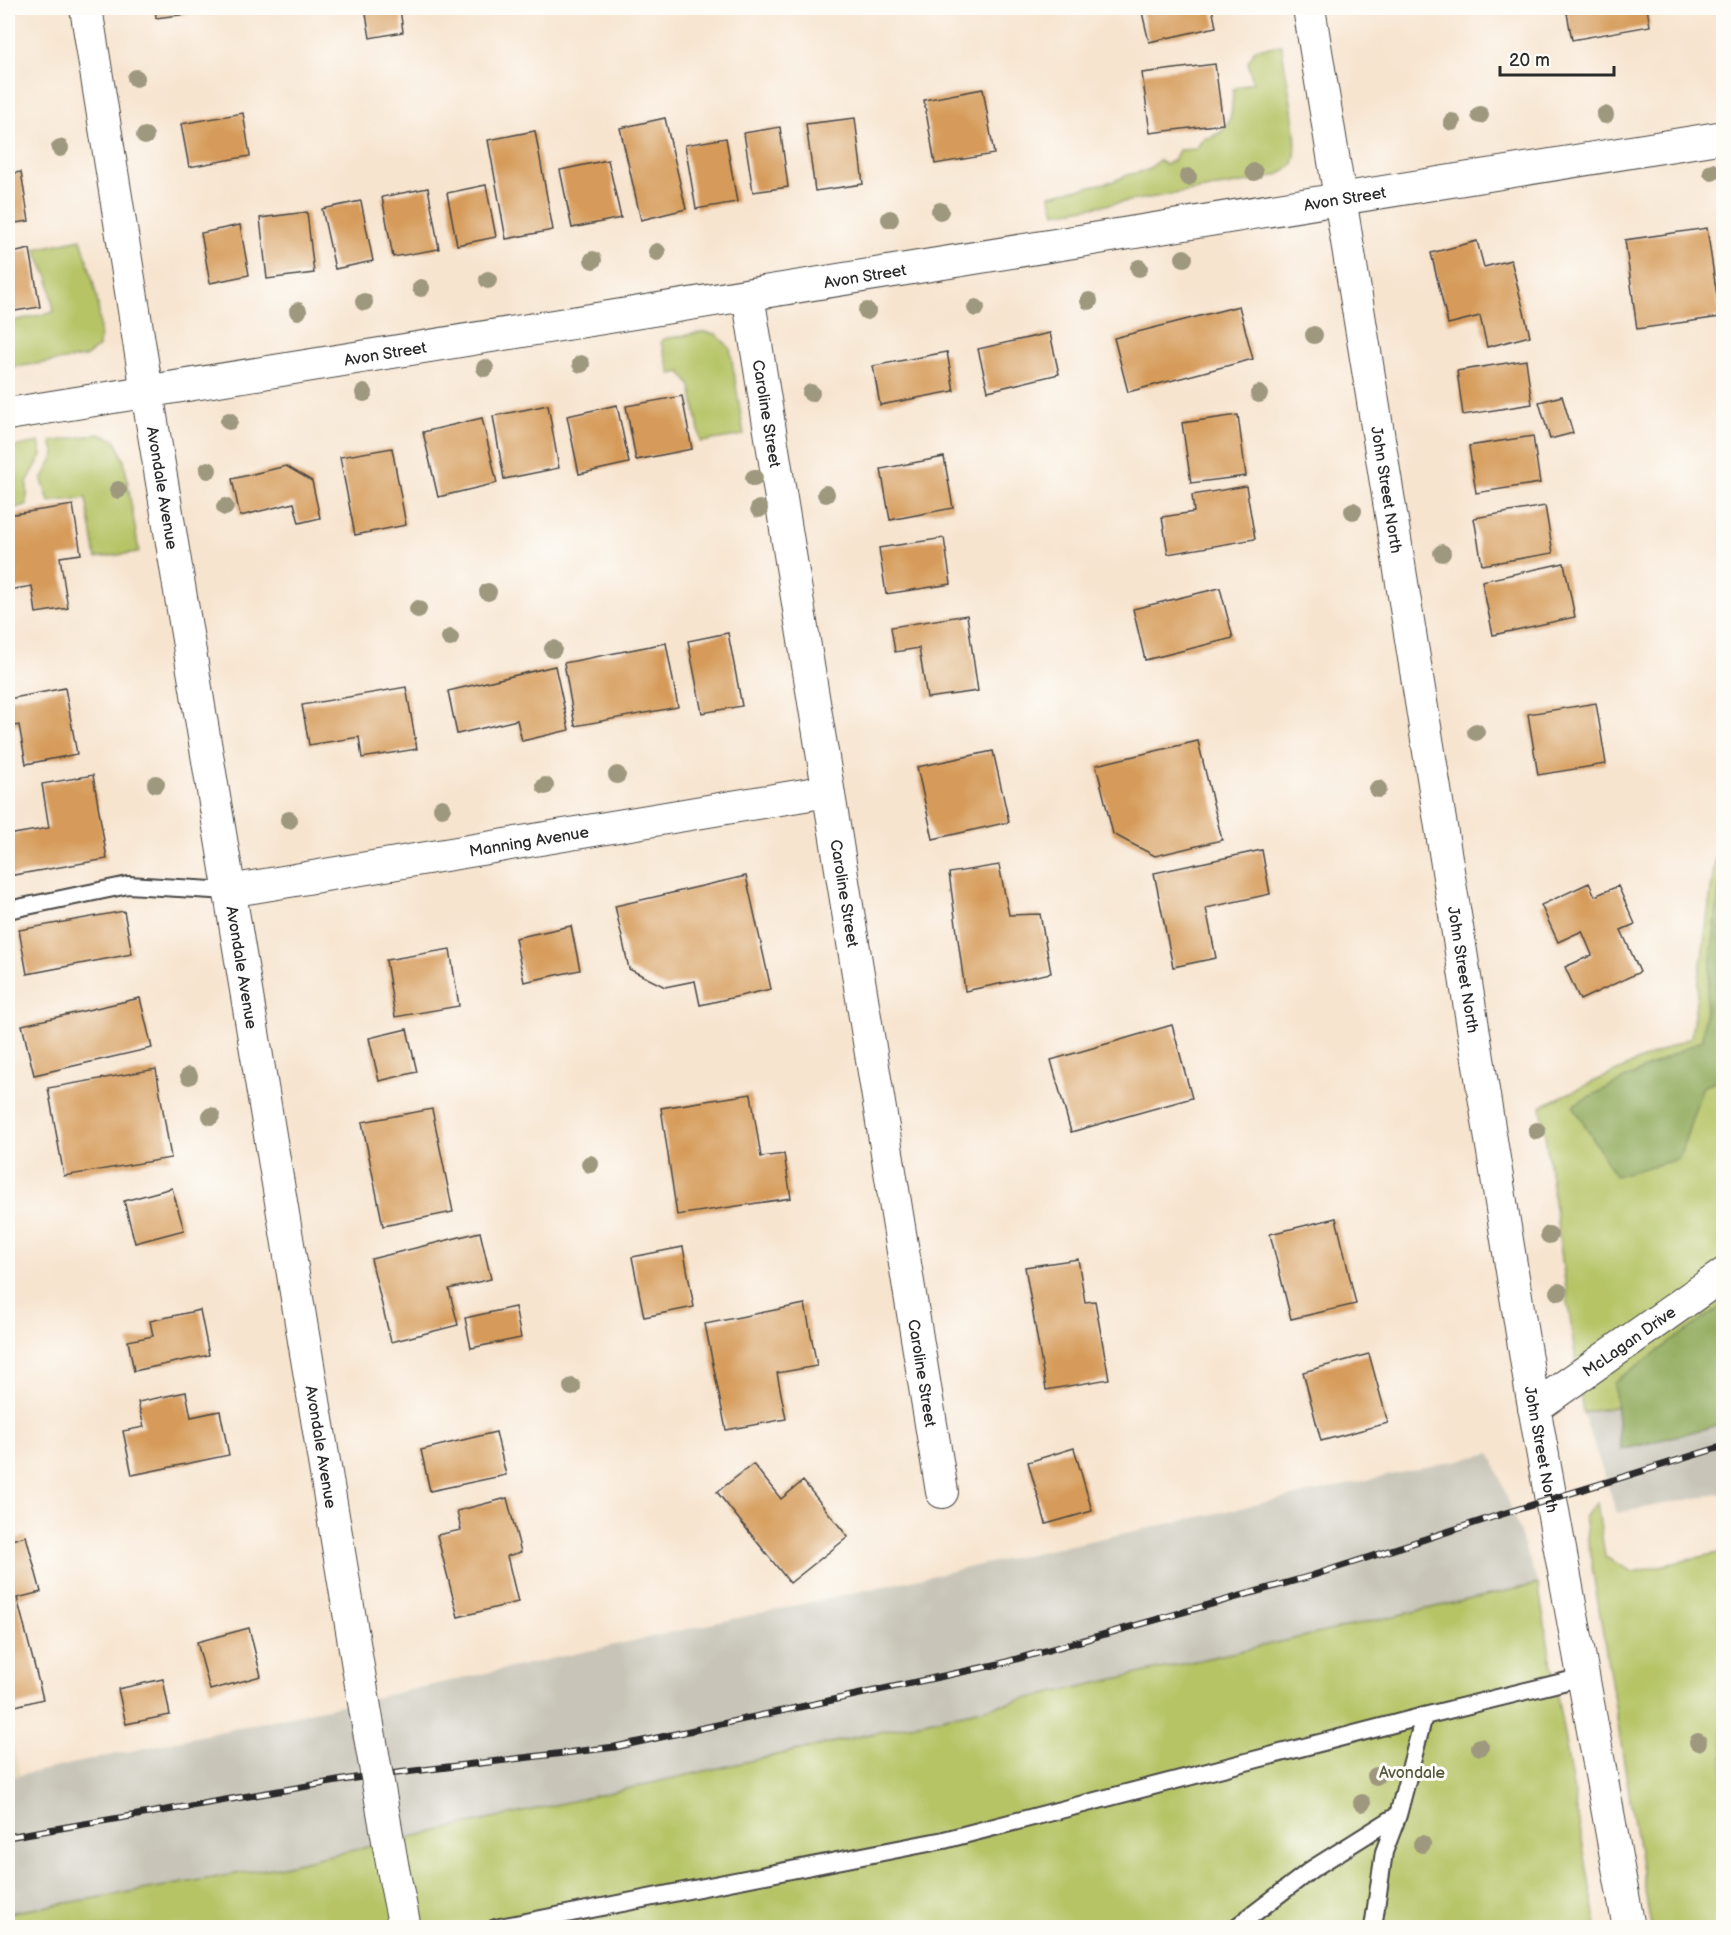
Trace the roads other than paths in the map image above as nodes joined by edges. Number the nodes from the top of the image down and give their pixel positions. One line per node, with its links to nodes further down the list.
1 (86, 8): 6 (street, Avondale Avenue)
2 (1309, 8): 4 (street, John Street North)
3 (1724, 137): 4 (street, Avon Street)
4 (1341, 199): 5 (street, Avon Street); 12 (street, John Street North)
5 (748, 295): 6 (street, Avon Street); 8 (street, Caroline Street)
6 (147, 392): 7 (street, Avon Street); 9 (street, Avondale Avenue)
7 (8, 414)
8 (828, 791): 9 (street, Manning Avenue); 13 (street, Caroline Street)
9 (229, 891): 10 (lane); 17 (street, Avondale Avenue, bridge)
10 (8, 910)
11 (1724, 1274): 12 (street, McLagan Drive)
12 (1534, 1408): 14 (street, John Street North)
13 (942, 1491)
14 (1583, 1677): 15 (lane); 21 (street, John Street North)
15 (1424, 1716): 16 (lane); 18 (lane)
16 (1398, 1815): 19 (lane); 20 (lane)
17 (405, 1928)
18 (495, 1928)
19 (1235, 1928)
20 (1372, 1928)
21 (1629, 1928)

